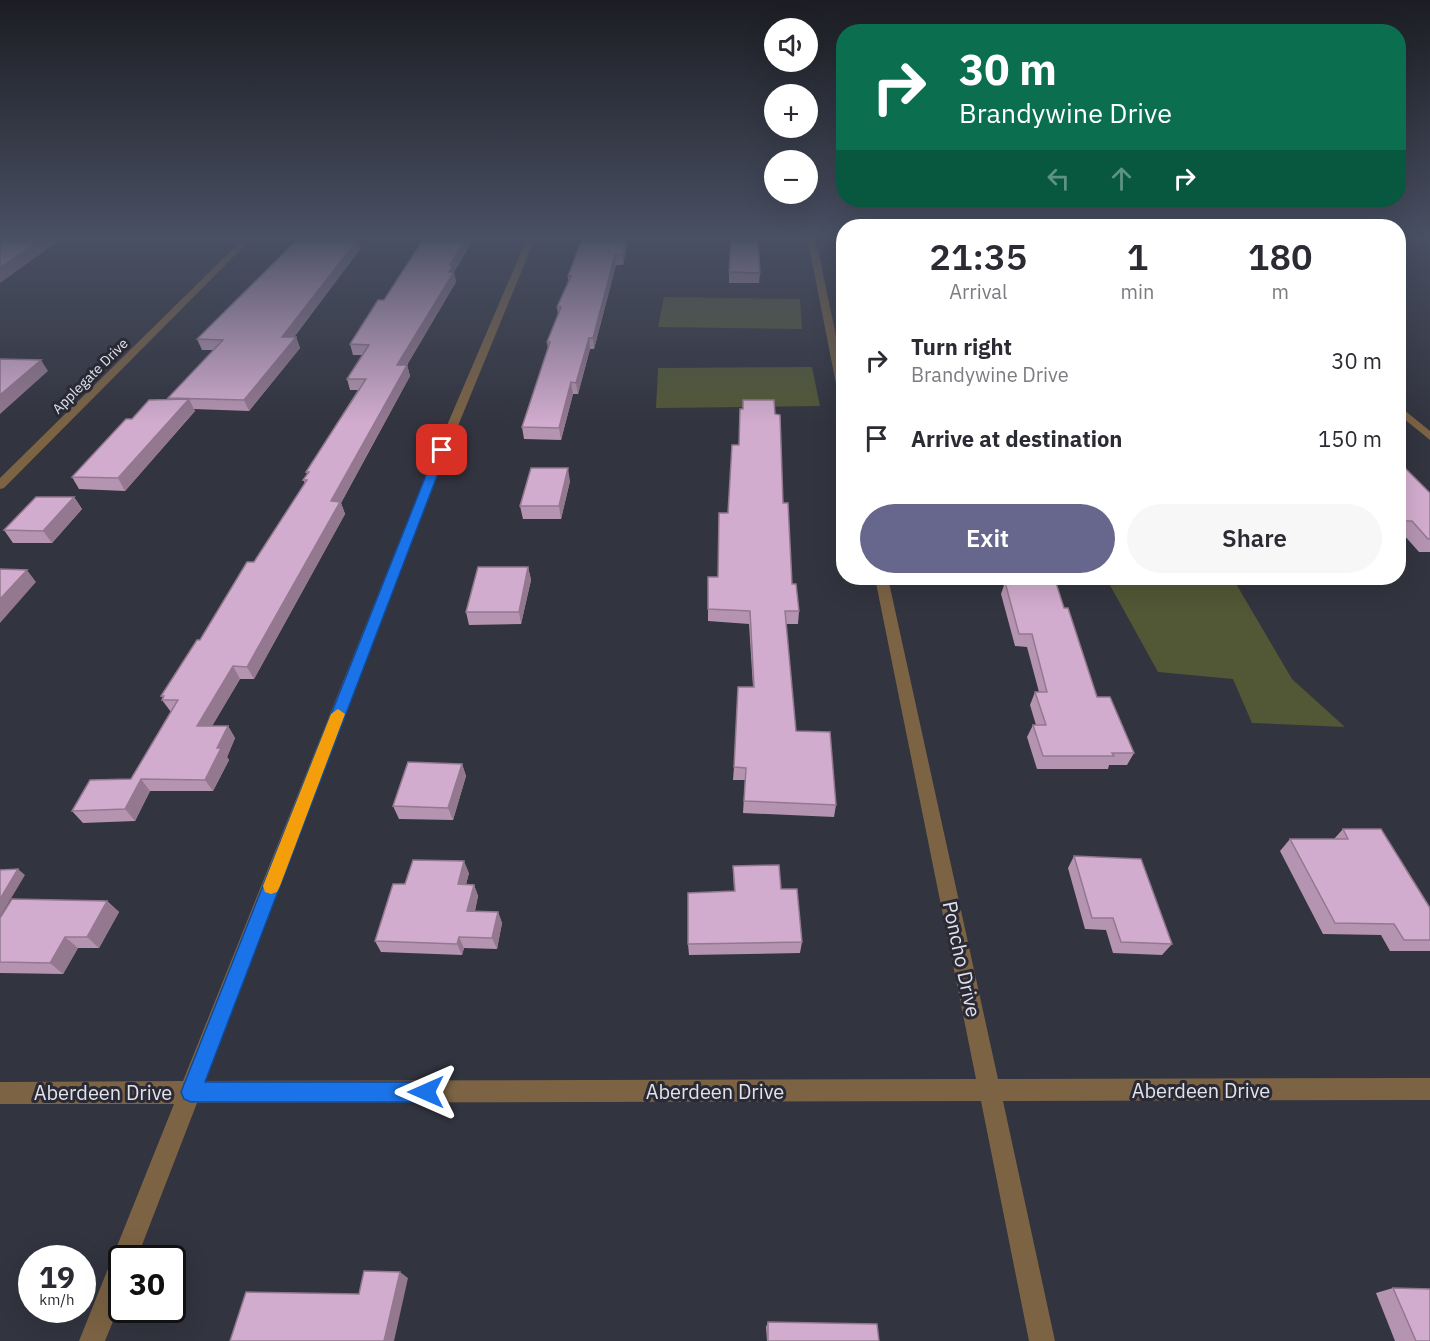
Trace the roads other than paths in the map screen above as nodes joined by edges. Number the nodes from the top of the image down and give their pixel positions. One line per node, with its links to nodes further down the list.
1 (187, 299): 7 (street, Applegate Drive)
2 (506, 299): 11 (street)
3 (824, 299): 4 (street)
4 (836, 359)
5 (1406, 415): 6 (street)
6 (1430, 437)
7 (0, 485)
8 (883, 585): 10 (street, Poncho Drive)
9 (1430, 1089): 10 (street, Aberdeen Drive)
10 (990, 1091): 11 (street, Aberdeen Drive); 16 (street, Poncho Drive)
11 (191, 1092): 12 (street, Aberdeen Drive); 13 (street)
12 (0, 1093)
13 (130, 1245)
14 (108, 1301): 15 (street)
15 (92, 1341)
16 (1042, 1341)

